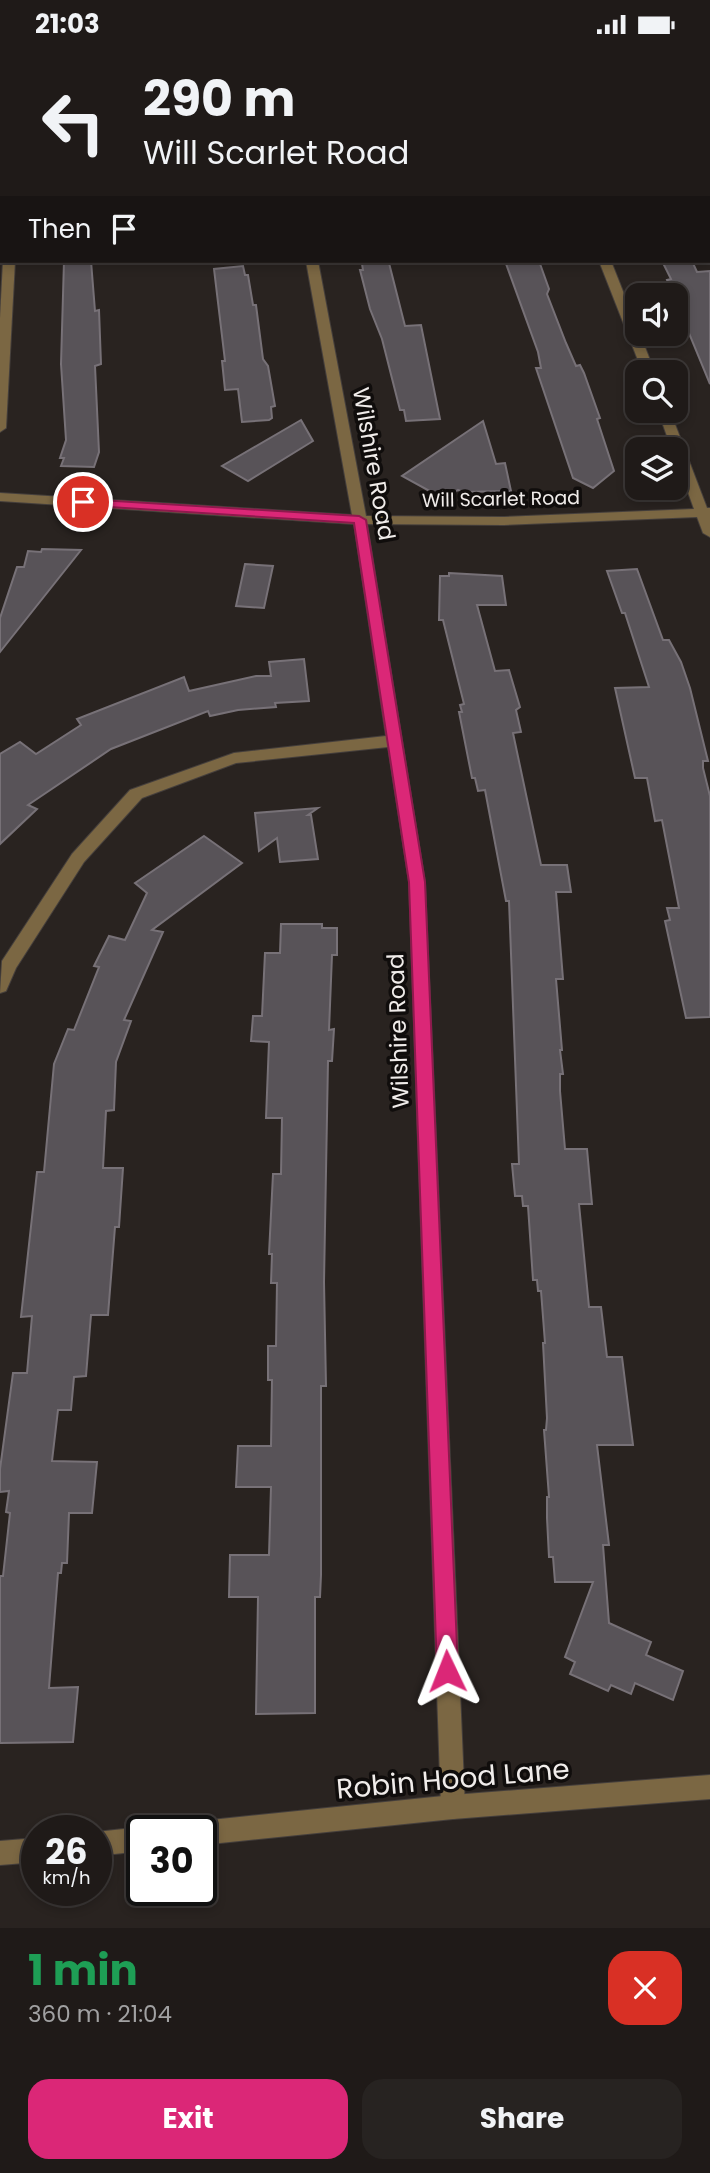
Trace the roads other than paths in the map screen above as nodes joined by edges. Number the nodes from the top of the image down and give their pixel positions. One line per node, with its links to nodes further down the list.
1 (9, 263): 6 (street)
2 (312, 263): 9 (street, Wilshire Road)
3 (606, 263): 4 (street)
4 (644, 360)
5 (669, 423): 8 (street)
6 (0, 428)
7 (0, 497): 9 (street, Will Scarlet Road)
8 (707, 512): 9 (street, Will Scarlet Road); 10 (street)
9 (359, 520): 11 (street, Wilshire Road)
10 (710, 533)
11 (393, 741): 12 (street); 14 (street, Wilshire Road)
12 (0, 986)
13 (710, 1787): 14 (street, Robin Hood Lane)
14 (453, 1807): 15 (street, Robin Hood Lane)
15 (217, 1831)
16 (21, 1851): 17 (street)
17 (0, 1853)

